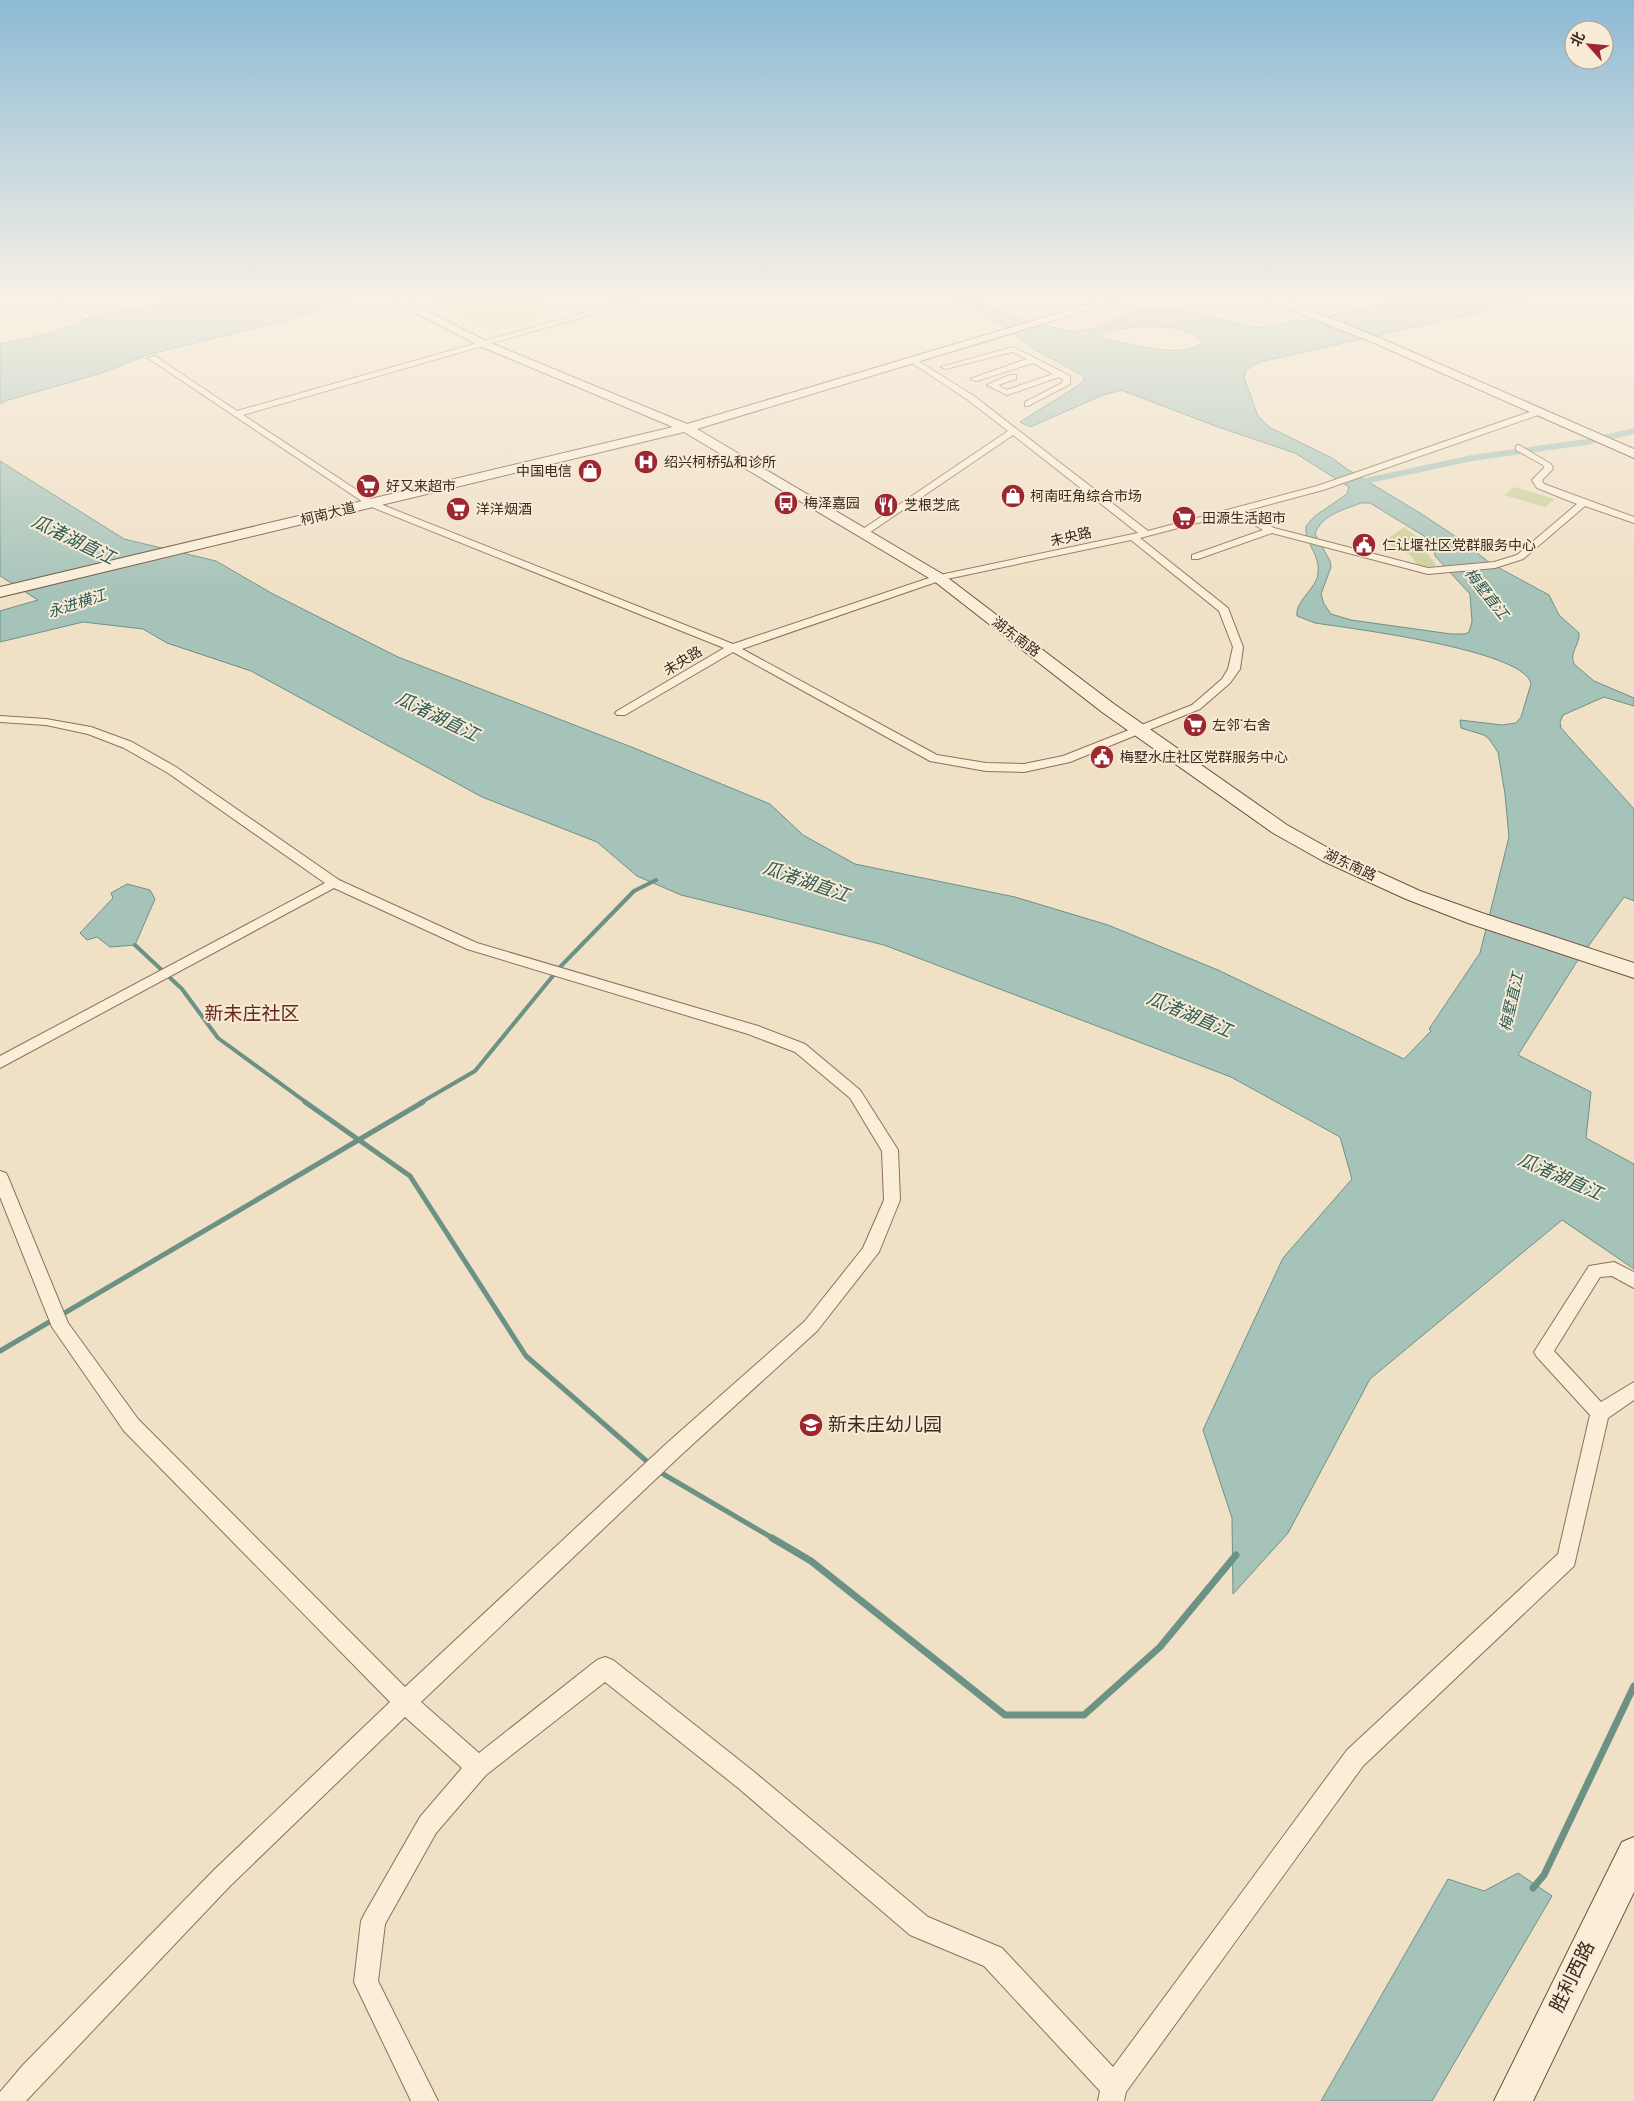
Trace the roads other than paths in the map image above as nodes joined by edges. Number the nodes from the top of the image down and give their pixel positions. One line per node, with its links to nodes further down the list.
1 (212, 398): 10 (street)
2 (293, 398): 10 (street)
3 (614, 398): 11 (street, 湖东南路)
4 (788, 398): 11 (street, 柯南大道)
5 (977, 398): 12 (street)
6 (1039, 398): 8 (street)
7 (1507, 398): 9 (street)
8 (1028, 404)
9 (1538, 412): 14 (street); 17 (street, 未央路)
10 (236, 414): 15 (street)
11 (686, 428): 15 (street, 柯南大道); 20 (street, 湖东南路)
12 (1014, 431): 20 (street); 21 (street)
13 (1519, 448): 16 (street)
14 (1634, 454)
15 (372, 504): 25 (street, 柯南大道); 26 (street)
16 (1582, 504): 18 (street); 19 (street)
17 (1238, 511): 19 (street); 21 (street, 未央路)
18 (1634, 520)
19 (1271, 530): 23 (street)
20 (863, 533): 24 (street, 湖东南路)
21 (1146, 534): 22 (street, 未央路)
22 (1133, 536): 24 (street, 未央路); 29 (street)
23 (1195, 557)
24 (940, 578): 26 (street, 未央路); 29 (street, 湖东南路)
25 (0, 592)
26 (733, 648): 27 (street, 未央路); 29 (street)
27 (622, 714)
28 (0, 719): 30 (street)
29 (1140, 730): 31 (street, 湖东南路)
30 (334, 883): 32 (street); 37 (street)
31 (1634, 971)
32 (0, 1063)
33 (0, 1176): 37 (street)
34 (1634, 1281): 36 (street)
35 (1634, 1390): 36 (street)
36 (1600, 1413): 41 (street)
37 (405, 1702): 38 (street); 42 (street)
38 (478, 1766): 41 (street); 43 (street)
39 (1630, 1860): 40 (street, 胜利西路)
40 (1520, 2086)
41 (1112, 2094)
42 (9, 2101)
43 (425, 2101)

